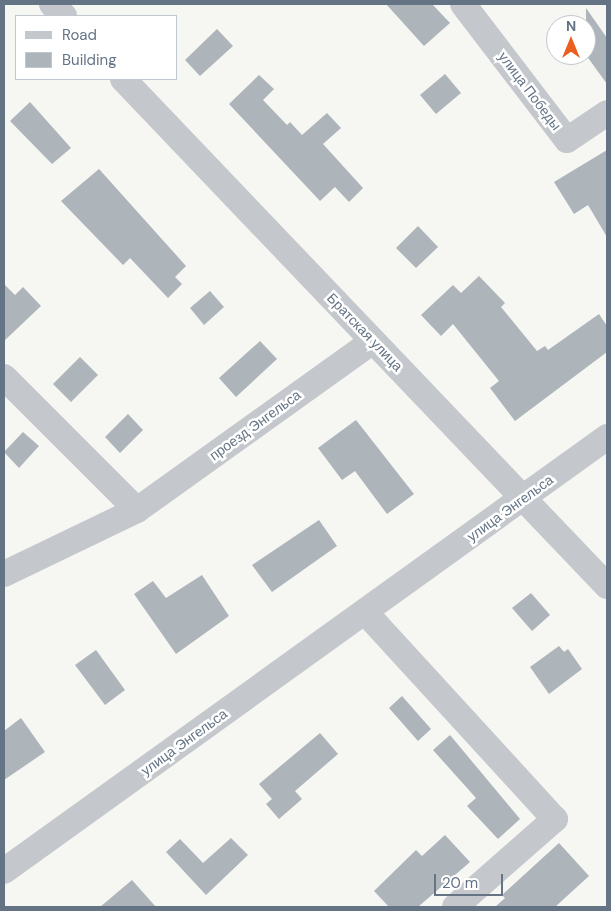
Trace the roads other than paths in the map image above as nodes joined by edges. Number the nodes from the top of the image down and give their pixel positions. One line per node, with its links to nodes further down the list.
1 (52, 4): 3 (street)
2 (463, 4): 5 (street, улица Победы)
3 (63, 15)
4 (125, 80): 6 (street, Братская улица)
5 (607, 113)
6 (373, 341): 9 (street, Братская улица); 10 (street, проезд Энгельса)
7 (4, 377): 10 (street)
8 (607, 437): 9 (street, улица Энгельса)
9 (525, 497): 12 (street, Братская улица); 13 (street, улица Энгельса)
10 (137, 510): 11 (street, проезд Энгельса)
11 (4, 574)
12 (607, 586)
13 (364, 612): 14 (street, улица Энгельса); 15 (street)
14 (4, 871)
15 (455, 907)

